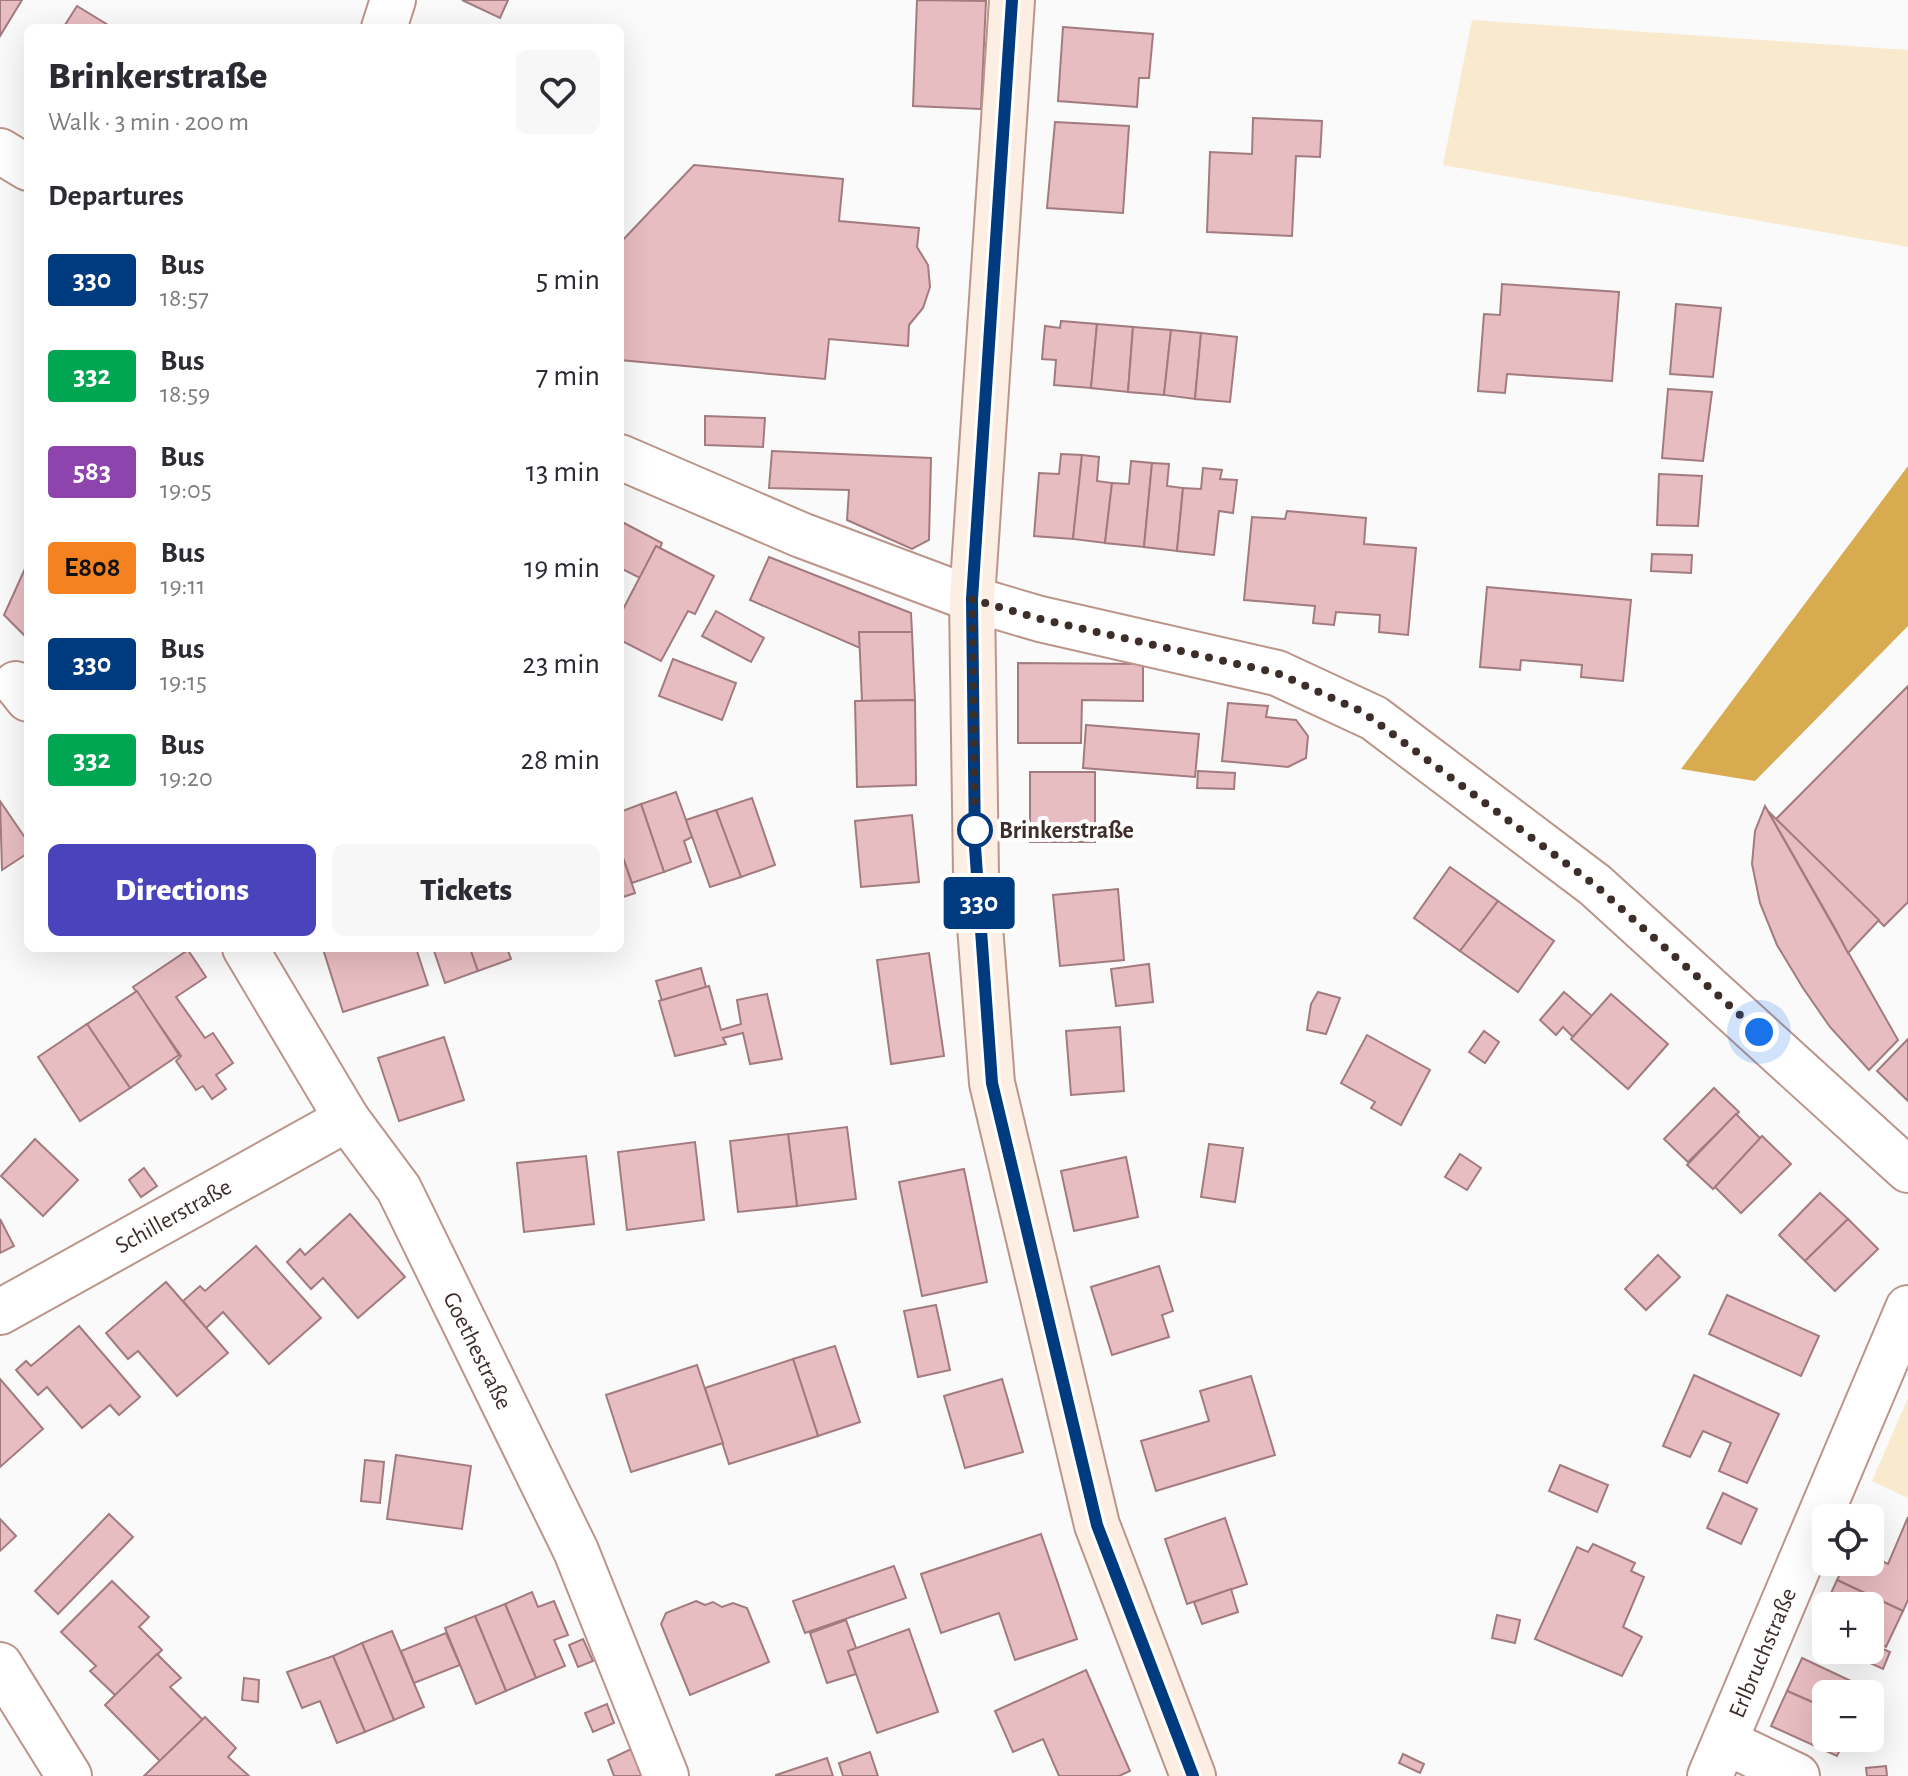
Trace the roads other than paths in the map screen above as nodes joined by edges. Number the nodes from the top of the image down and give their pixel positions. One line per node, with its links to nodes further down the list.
1 (393, 0): 3 (street)
2 (1012, 0): 7 (main road)
3 (385, 24)
4 (0, 151): 5 (street)
5 (24, 166)
6 (624, 459): 7 (street)
7 (972, 599): 10 (street); 17 (main road)
8 (247, 952): 9 (street, Goethestraße)
9 (347, 1119): 12 (street, Schillerstraße); 16 (street, Goethestraße)
10 (1908, 1170)
11 (1908, 1308): 14 (street, Erlbruchstraße)
12 (0, 1312)
13 (0, 1665): 15 (street)
14 (1718, 1759): 18 (street)
15 (69, 1776)
16 (666, 1776)
17 (1193, 1776)
18 (1797, 1776)

